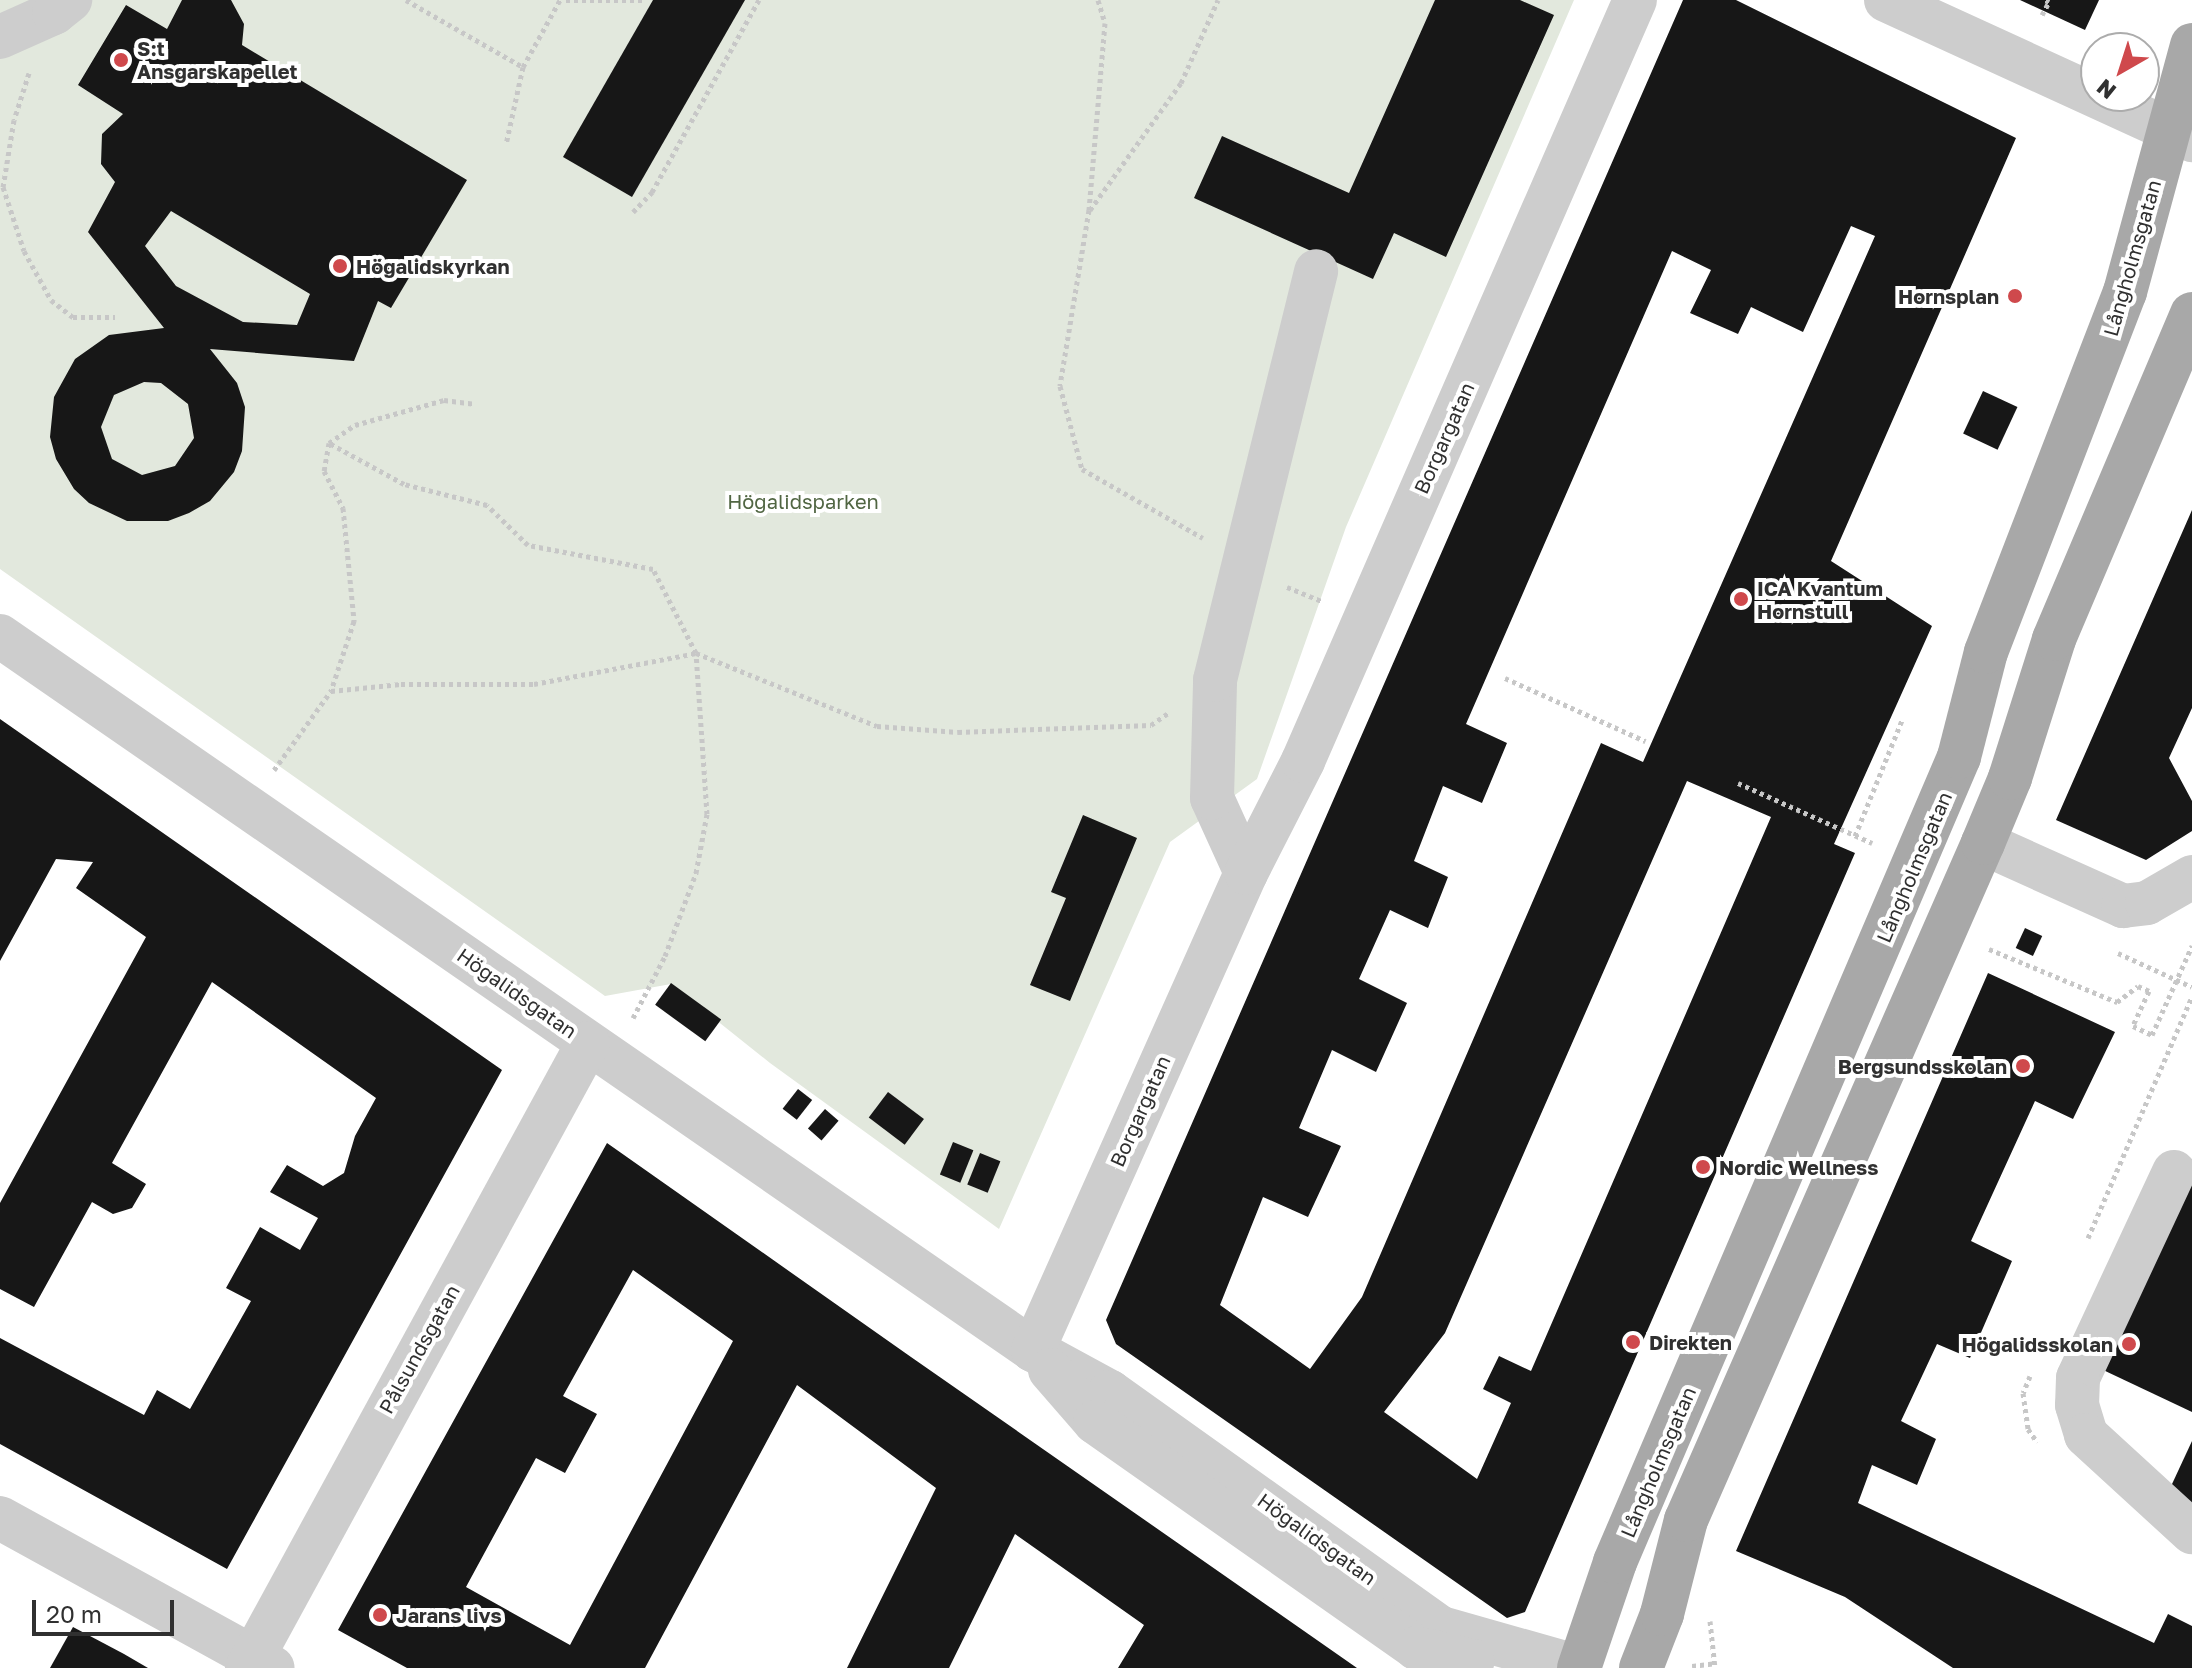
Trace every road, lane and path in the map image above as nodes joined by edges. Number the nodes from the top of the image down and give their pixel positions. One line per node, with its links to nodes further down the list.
1 (406, 0): 15 (path)
2 (560, 0): 15 (path)
3 (566, 0): 4 (path)
4 (642, 0)
5 (759, 0): 19 (path)
6 (1098, 0): 18 (path)
7 (1218, 0): 18 (path)
8 (1635, 0): 37 (street, Borgargatan)
9 (1886, 0): 16 (street)
10 (2045, 0): 12 (path)
11 (62, 7): 13 (street); 22 (path)
12 (2042, 15)
13 (0, 37)
14 (2192, 45): 16 (main road, Långholmsgatan)
15 (523, 67): 17 (path)
16 (2180, 134): 34 (main road, Långholmsgatan)
17 (506, 144)
18 (1089, 210): 25 (path)
19 (633, 212)
20 (1316, 271): 25 (street)
21 (2192, 314): 36 (main road)
22 (115, 317)
23 (476, 404): 24 (path)
24 (329, 443): 27 (path); 30 (path)
25 (1240, 568): 29 (street)
26 (0, 636): 43 (street, Högalidsgatan)
27 (696, 653): 29 (path); 30 (path); 43 (path)
28 (1505, 678): 32 (path)
29 (1215, 680): 37 (street)
30 (331, 691): 33 (path)
31 (1902, 720): 35 (path)
32 (1645, 741)
33 (279, 762)
34 (1934, 821): 36 (main road); 53 (main road, Långholmsgatan)
35 (1855, 836)
36 (1983, 843): 38 (street); 54 (main road)
37 (1246, 873): 45 (street, Borgargatan)
38 (2192, 877)
39 (2192, 946): 41 (path)
40 (1989, 949): 41 (path)
41 (2176, 979): 42 (path)
42 (2192, 987)
43 (600, 1051): 45 (street, Högalidsgatan); 49 (street, Pålsundsgatan)
44 (2174, 1172): 47 (street)
45 (1033, 1350): 51 (street, Högalidsgatan); 53 (street, Högalidsgatan)
46 (0, 1518): 49 (street)
47 (2192, 1532)
48 (1715, 1663): 50 (path)
49 (250, 1665)
50 (1683, 1667)
51 (1505, 1668)
52 (1533, 1668): 53 (street)
53 (1580, 1668)
54 (1641, 1668)

